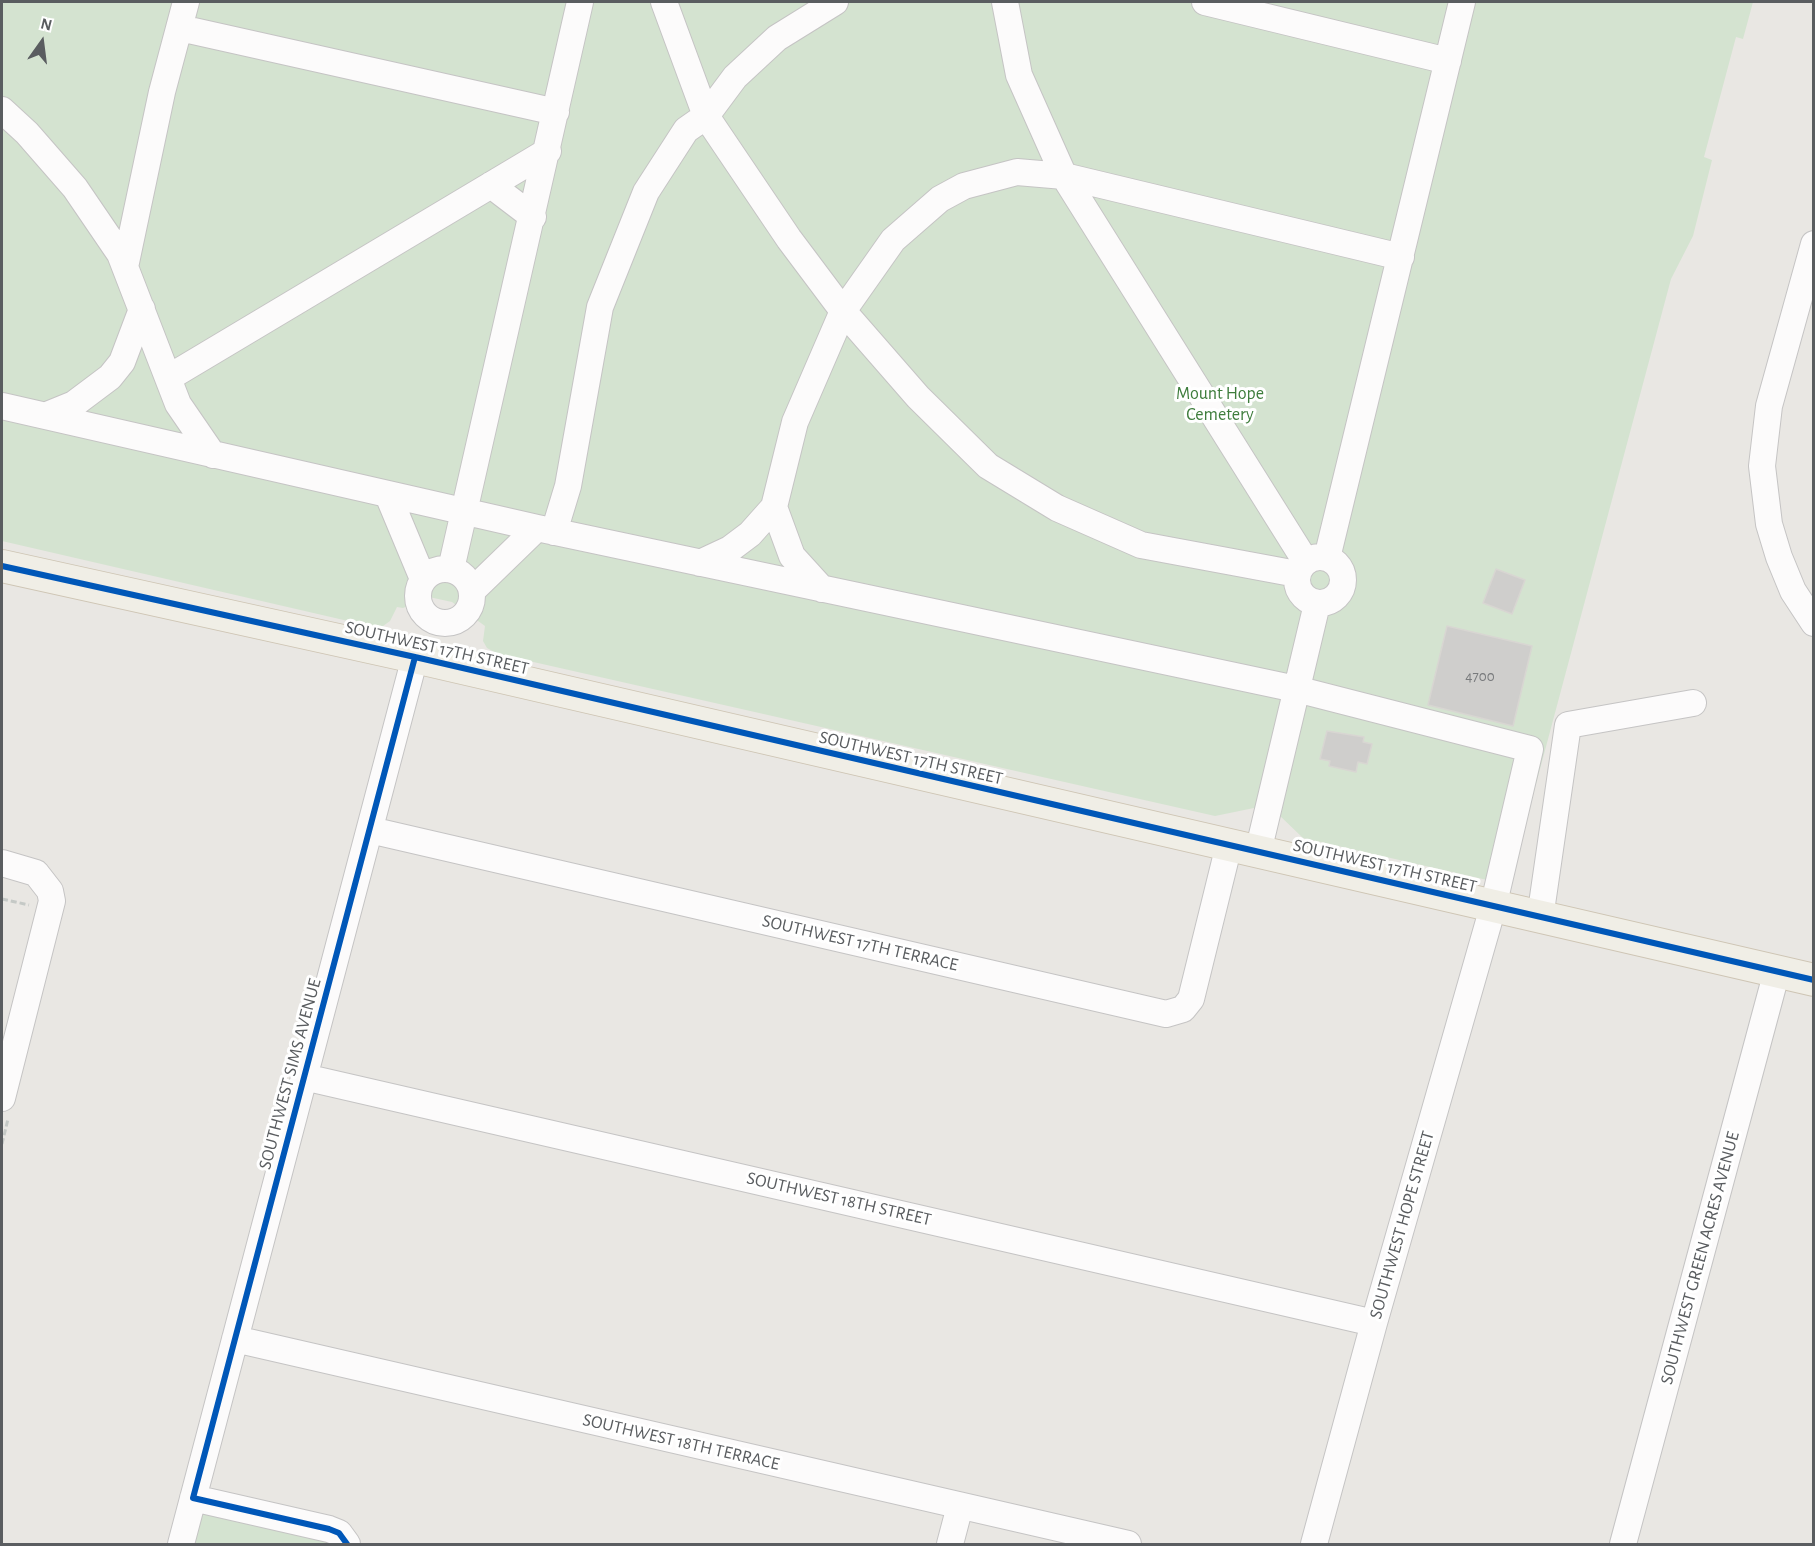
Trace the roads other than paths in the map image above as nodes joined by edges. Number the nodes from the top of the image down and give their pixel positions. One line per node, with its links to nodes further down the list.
1 (186, 2): 8 (street)
2 (580, 2): 11 (street)
3 (664, 2): 12 (street)
4 (835, 2): 12 (street)
5 (1005, 2): 14 (street)
6 (1205, 2): 9 (street)
7 (1462, 2): 9 (street)
8 (180, 28): 11 (street); 19 (street)
9 (1448, 61): 18 (street)
10 (2, 110): 19 (street)
11 (556, 112): 13 (street)
12 (706, 116): 21 (street); 29 (street)
13 (548, 152): 15 (street); 16 (street)
14 (1064, 176): 18 (street); 21 (street); 31 (street)
15 (491, 185): 16 (street); 22 (street)
16 (533, 218): 28 (street)
17 (1814, 244): 39 (street)
18 (1401, 257): 31 (street)
19 (125, 267): 20 (street)
20 (142, 309): 22 (street); 24 (street)
21 (843, 311): 27 (street); 31 (street)
22 (168, 378): 25 (street)
23 (2, 406): 24 (street)
24 (47, 415): 25 (street)
25 (213, 455): 26 (street)
26 (388, 495): 28 (street); 34 (street)
27 (774, 507): 30 (street); 35 (street)
28 (463, 512): 29 (street); 33 (street)
29 (545, 530): 30 (street); 36 (street)
30 (700, 563): 35 (street)
31 (1310, 565): 37 (street); 37 (street)
32 (2, 566): 40 (main road, SOUTHWEST 17TH STREET)
33 (451, 569): 34 (street); 36 (street)
34 (423, 579): 38 (street)
35 (822, 589): 41 (street)
36 (472, 591): 38 (street)
37 (1317, 604): 41 (street, SOUTHWEST 17TH TERRACE)
38 (438, 622): 40 (street, SOUTHWEST SIMS AVENUE)
39 (1814, 623)
40 (422, 659): 43 (street, SOUTHWEST SIMS AVENUE); 44 (main road, SOUTHWEST 17TH STREET)
41 (1296, 689): 44 (street, SOUTHWEST 17TH TERRACE); 46 (street, SOUTHWEST HOPE STREET)
42 (1693, 704): 47 (street)
43 (370, 830): 44 (street, SOUTHWEST 17TH TERRACE); 50 (street, SOUTHWEST SIMS AVENUE)
44 (1243, 849): 46 (main road, SOUTHWEST 17TH STREET)
45 (2, 863): 51 (street)
46 (1492, 907): 47 (main road, SOUTHWEST 17TH STREET); 52 (street, SOUTHWEST HOPE STREET)
47 (1540, 918): 48 (main road, SOUTHWEST 17TH STREET)
48 (1777, 971): 49 (main road, SOUTHWEST 17TH STREET); 61 (street, SOUTHWEST GREEN ACRES AVENUE)
49 (1814, 980)
50 (304, 1077): 52 (street, SOUTHWEST 18TH STREET); 53 (street, SOUTHWEST SIMS AVENUE)
51 (2, 1098)
52 (1374, 1323): 60 (street, SOUTHWEST HOPE STREET)
53 (235, 1339): 54 (street, SOUTHWEST SIMS AVENUE); 55 (street, SOUTHWEST 18TH TERRACE)
54 (193, 1498): 56 (street, SOUTHWEST SIMS AVENUE); 57 (street)
55 (960, 1506): 58 (street); 59 (street, SOUTHWEST 18TH TERRACE)
56 (181, 1545)
57 (347, 1545)
58 (950, 1545)
59 (1128, 1545)
60 (1314, 1545)
61 (1623, 1545)

